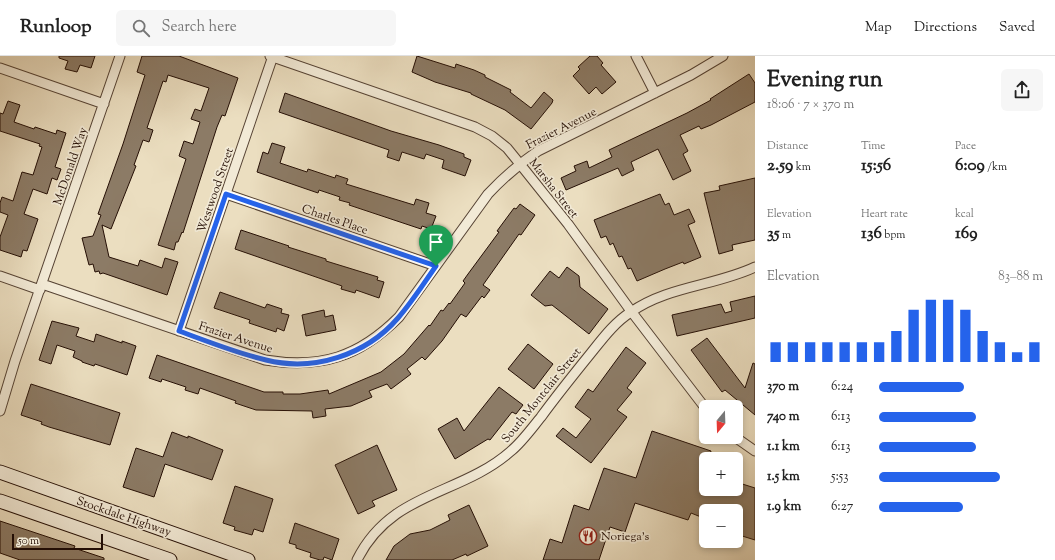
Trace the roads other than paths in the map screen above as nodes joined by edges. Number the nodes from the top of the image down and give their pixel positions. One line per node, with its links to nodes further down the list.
1 (120, 56): 7 (street, McDonald Way)
2 (272, 56): 8 (street, Marsha Street); 9 (street, Westwood Street)
3 (636, 56): 6 (street)
4 (723, 56): 6 (street, Frazier Avenue)
5 (0, 68): 7 (street)
6 (655, 93): 8 (street, Frazier Avenue)
7 (104, 104): 13 (street, McDonald Way)
8 (520, 164): 10 (street, Frazier Avenue); 14 (street, Marsha Street)
9 (226, 194): 10 (street, Charles Place); 15 (street, Westwood Street)
10 (436, 266): 15 (street, Frazier Avenue)
11 (755, 267): 14 (street, South Montclair Street)
12 (0, 276): 13 (street, Frazier Avenue)
13 (41, 287): 15 (street, Frazier Avenue); 17 (street, McDonald Way)
14 (631, 312): 16 (street, Marsha Street); 24 (street, South Montclair Street)
15 (179, 331)
16 (699, 400)
17 (0, 411)
18 (743, 443): 19 (street)
19 (755, 451)
20 (0, 472): 23 (main road, Stockdale Highway)
21 (0, 501): 22 (main road)
22 (170, 560)
23 (248, 560)
24 (357, 560)

